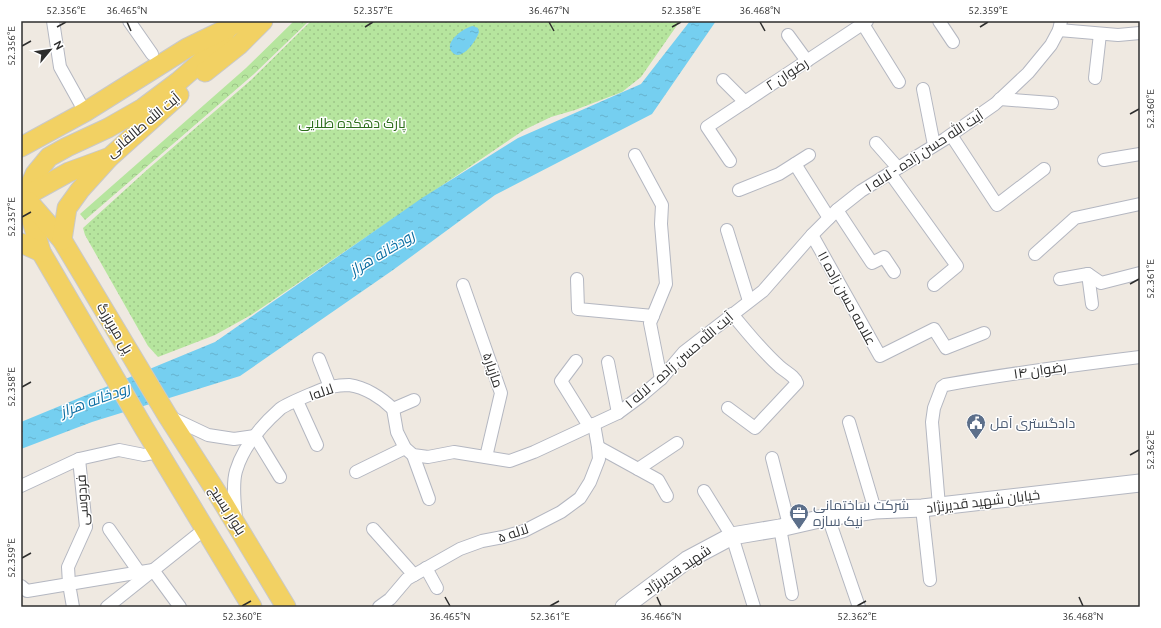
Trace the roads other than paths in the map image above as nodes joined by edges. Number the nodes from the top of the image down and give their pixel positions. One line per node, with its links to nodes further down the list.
1 (53, 21): 21 (street)
2 (129, 21): 12 (street)
3 (263, 21): 30 (main road, آیت الله طالقانی)
4 (939, 21): 11 (street)
5 (864, 22): 13 (street, رضوان ۲); 16 (street)
6 (231, 23): 21 (main road); 26 (main road)
7 (1060, 26): 9 (street); 18 (street, آیت الله حسن زاده - لاله ۱)
8 (1140, 33): 9 (street)
9 (1100, 34): 14 (street)
10 (788, 35): 13 (street)
11 (953, 42)
12 (152, 54)
13 (807, 61): 19 (street, رضوان ۲)
14 (1095, 78)
15 (723, 80): 19 (street)
16 (899, 82)
17 (923, 88): 24 (street)
18 (1000, 99): 20 (street); 22 (street, آیت الله حسن زاده - لاله ۱)
19 (745, 102): 32 (street, رضوان ۲)
20 (1052, 103)
21 (85, 112): 25 (main road)
22 (951, 135): 24 (street, آیت الله حسن زاده - لاله ۱); 34 (street)
23 (876, 143): 35 (street)
24 (934, 146): 35 (street, آیت الله حسن زاده - لاله ۱)
25 (21, 147)
26 (58, 152): 36 (main road); 38 (main road)
27 (1140, 154): 31 (street)
28 (635, 155): 57 (street)
29 (809, 155): 33 (street)
30 (110, 157): 36 (main road, آیت الله طالقانی); 43 (main road)
31 (1104, 160)
32 (730, 161)
33 (795, 164): 37 (street); 40 (street)
34 (1044, 169)
35 (894, 170): 40 (street, آیت الله حسن زاده - لاله ۱); 53 (street)
36 (70, 172): 38 (main road, آیت الله طالقانی)
37 (739, 190)
38 (22, 197): 43 (main road, پل میربزرگ); 45 (main road, پل میربزرگ)
39 (1140, 204): 46 (street)
40 (833, 214): 42 (street, آیت الله حسن زاده - لاله ۱); 47 (street)
41 (727, 230): 54 (street)
42 (812, 235): 54 (street, آیت الله حسن زاده - لاله ۱); 58 (street, علامه حسن زاده ۱۱)
43 (62, 240): 70 (main road, پل میربزرگ)
44 (21, 243): 45 (main road)
45 (41, 252): 73 (main road, پل میربزرگ)
46 (1035, 254)
47 (894, 272)
48 (1140, 273): 49 (street)
49 (1088, 274): 51 (street); 55 (street)
50 (578, 279): 57 (street)
51 (1060, 279)
52 (463, 285): 80 (street, مازیار۵)
53 (934, 285)
54 (749, 301): 56 (street, آیت الله حسن زاده - لاله ۱)
55 (1092, 304)
56 (732, 314): 63 (street, آیت الله حسن زاده - لاله ۱); 67 (street)
57 (653, 316): 63 (street)
58 (984, 334)
59 (1140, 357): 92 (street, رضوان ۱۴)
60 (319, 359): 64 (street)
61 (576, 361): 72 (street)
62 (608, 362): 69 (street)
63 (661, 379): 69 (street, آیت الله حسن زاده - لاله ۱)
64 (330, 387): 66 (street, لاله۱); 68 (street, لاله۱)
65 (414, 400): 68 (street)
66 (297, 401): 74 (street, لاله۱); 76 (street)
67 (728, 408)
68 (394, 409): 79 (street)
69 (618, 413): 72 (street, آیت الله حسن زاده - لاله ۱)
70 (167, 416): 74 (street); 89 (main road, بلوار بسیج)
71 (849, 422): 94 (street)
72 (592, 425): 77 (street, لاله ۵); 80 (street, آیت الله حسن زاده - لاله ۱)
73 (144, 428): 78 (main road, بلوار بسیج)
74 (255, 436): 85 (street); 97 (street, لاله۱)
75 (677, 443): 83 (street)
76 (318, 445)
77 (598, 447): 83 (street); 103 (street, لاله ۵)
78 (158, 452): 82 (street); 95 (main road, بلوار بسیج)
79 (409, 452): 80 (street, آیت الله حسن زاده - لاله ۱); 84 (street); 91 (street)
80 (486, 457)
81 (772, 458): 98 (street)
82 (79, 459): 87 (street); 108 (street, فردوسی)
83 (638, 469): 90 (street)
84 (356, 472)
85 (280, 477)
86 (1140, 483): 92 (street, خيابان شهيد قديرنژاد)
87 (21, 486)
88 (704, 491): 102 (street)
89 (219, 496): 95 (main road); 97 (main road, بلوار بسیج)
90 (667, 496)
91 (429, 499)
92 (939, 506): 93 (street, خيابان شهيد قديرنژاد)
93 (922, 508): 94 (street, خيابان شهيد قديرنژاد); 107 (street)
94 (875, 510): 96 (street, خيابان شهيد قديرنژاد)
95 (195, 511): 99 (main road, بلوار بسیج)
96 (828, 517): 98 (street, خيابان شهيد قديرنژاد); 120 (street)
97 (236, 524): 116 (main road, بلوار بسیج)
98 (784, 526): 102 (street, خيابان شهيد قديرنژاد); 111 (street)
99 (206, 528): 104 (street); 115 (main road, بلوار بسیج)
100 (109, 529): 105 (street)
101 (373, 529): 106 (street)
102 (732, 536): 118 (street, شهید قدیرنژاد); 119 (street)
103 (426, 568): 106 (street, لاله ۵); 110 (street)
104 (153, 570): 105 (street); 113 (street); 114 (street)
105 (139, 572): 108 (street)
106 (414, 575): 117 (street, لاله ۵)
107 (930, 580)
108 (69, 584): 109 (street); 112 (street, فردوسی)
109 (21, 586)
110 (437, 588)
111 (792, 594)
112 (73, 607)
113 (107, 607)
114 (180, 607)
115 (252, 607)
116 (286, 607)
117 (379, 607)
118 (624, 607)
119 (754, 607)
120 (859, 607)

